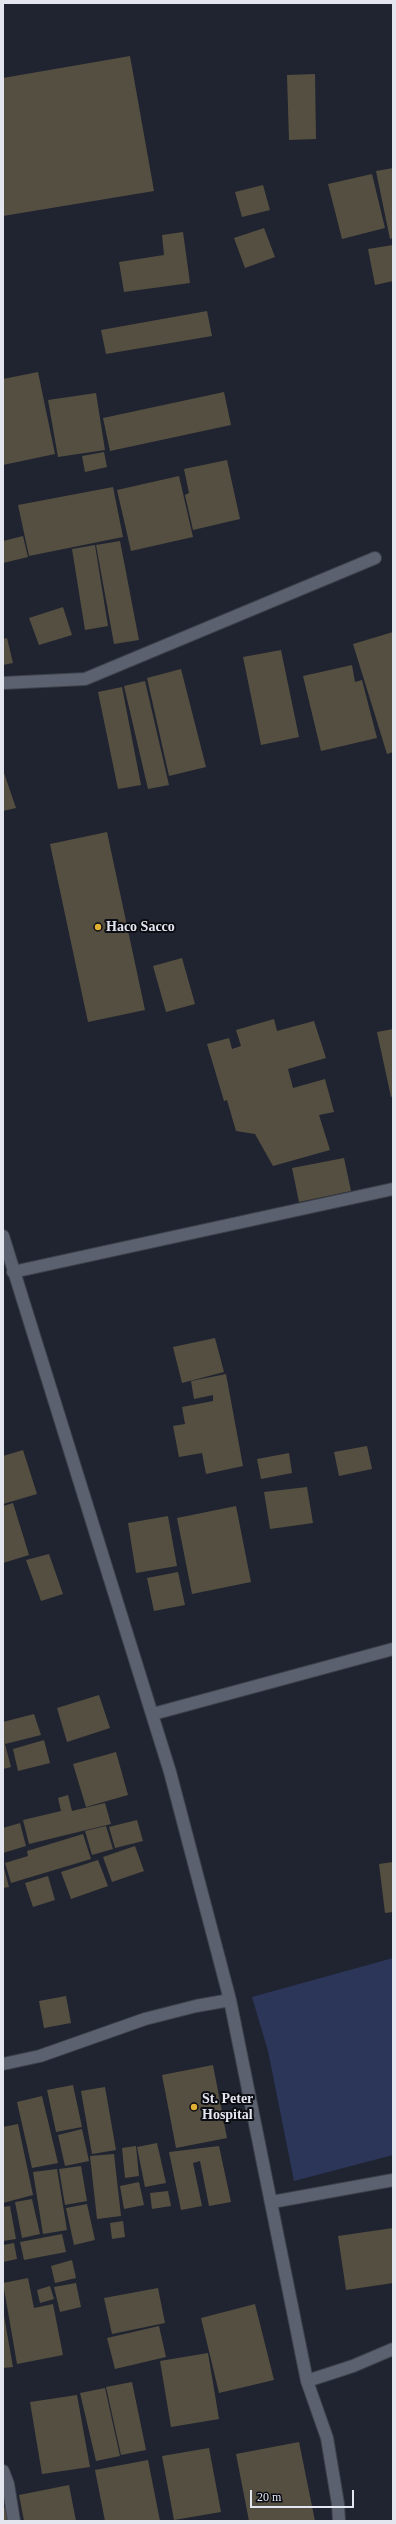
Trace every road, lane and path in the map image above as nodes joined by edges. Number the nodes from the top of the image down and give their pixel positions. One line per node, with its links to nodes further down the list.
1 (375, 558): 2 (street)
2 (3, 683)
3 (393, 1189): 5 (street)
4 (3, 1236): 5 (street)
5 (13, 1272): 7 (street)
6 (393, 1649): 7 (street)
7 (152, 1714): 8 (street)
8 (230, 2000): 9 (street); 11 (street)
9 (3, 2064)
10 (393, 2180): 11 (street)
11 (272, 2202): 13 (street)
12 (393, 2349): 13 (street)
13 (307, 2381): 16 (street)
14 (3, 2471): 15 (street)
15 (14, 2521)
16 (339, 2521)

